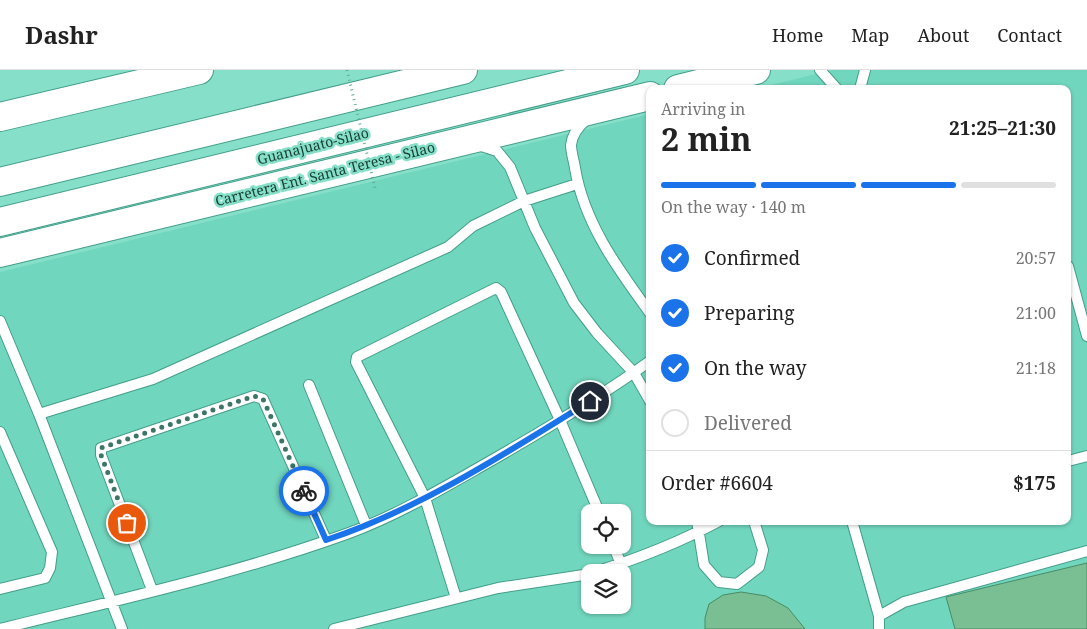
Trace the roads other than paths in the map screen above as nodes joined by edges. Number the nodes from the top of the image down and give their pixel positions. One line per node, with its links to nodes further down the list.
1 (199, 70): 12 (main road)
2 (463, 70): 14 (main road)
3 (625, 70): 17 (main road, Guanajuato-Silao)
4 (756, 70): 7 (main road)
5 (820, 70): 8 (lane)
6 (865, 70): 9 (lane)
7 (694, 85)
8 (833, 85)
9 (861, 85)
10 (646, 97): 11 (main road, Carretera Ent. Santa Teresa - Silao)
11 (600, 108): 13 (main road, Carretera Ent. Santa Teresa - Silao); 15 (lane)
12 (0, 117)
13 (462, 141): 16 (lane); 18 (main road, Carretera Ent. Santa Teresa - Silao)
14 (0, 182)
15 (577, 184): 16 (lane); 20 (lane)
16 (524, 201): 24 (lane); 27 (lane)
17 (0, 222)
18 (4, 255)
19 (1071, 277): 22 (lane)
20 (646, 307)
21 (0, 321): 27 (lane)
22 (1087, 336)
23 (646, 364): 24 (lane)
24 (634, 373): 26 (lane); 28 (lane)
25 (309, 385): 34 (lane)
26 (646, 394)
27 (39, 414): 46 (lane)
28 (560, 420): 32 (lane); 32 (lane); 33 (lane)
29 (0, 432): 43 (lane)
30 (1087, 456): 31 (lane)
31 (1071, 460)
32 (425, 498): 34 (lane); 45 (lane)
33 (596, 504)
34 (366, 525): 38 (lane)
35 (755, 525): 37 (lane)
36 (853, 525): 47 (lane)
37 (698, 527): 41 (lane)
38 (326, 540): 44 (lane); 44 (lane)
39 (1087, 551): 47 (lane)
40 (617, 554): 41 (lane)
41 (621, 564)
42 (581, 575): 45 (lane)
43 (0, 589)
44 (152, 590): 46 (lane)
45 (456, 598): 50 (lane)
46 (112, 602): 48 (lane); 49 (lane)
47 (879, 616): 51 (lane)
48 (0, 629)
49 (122, 629)
50 (334, 629)
51 (878, 629)

